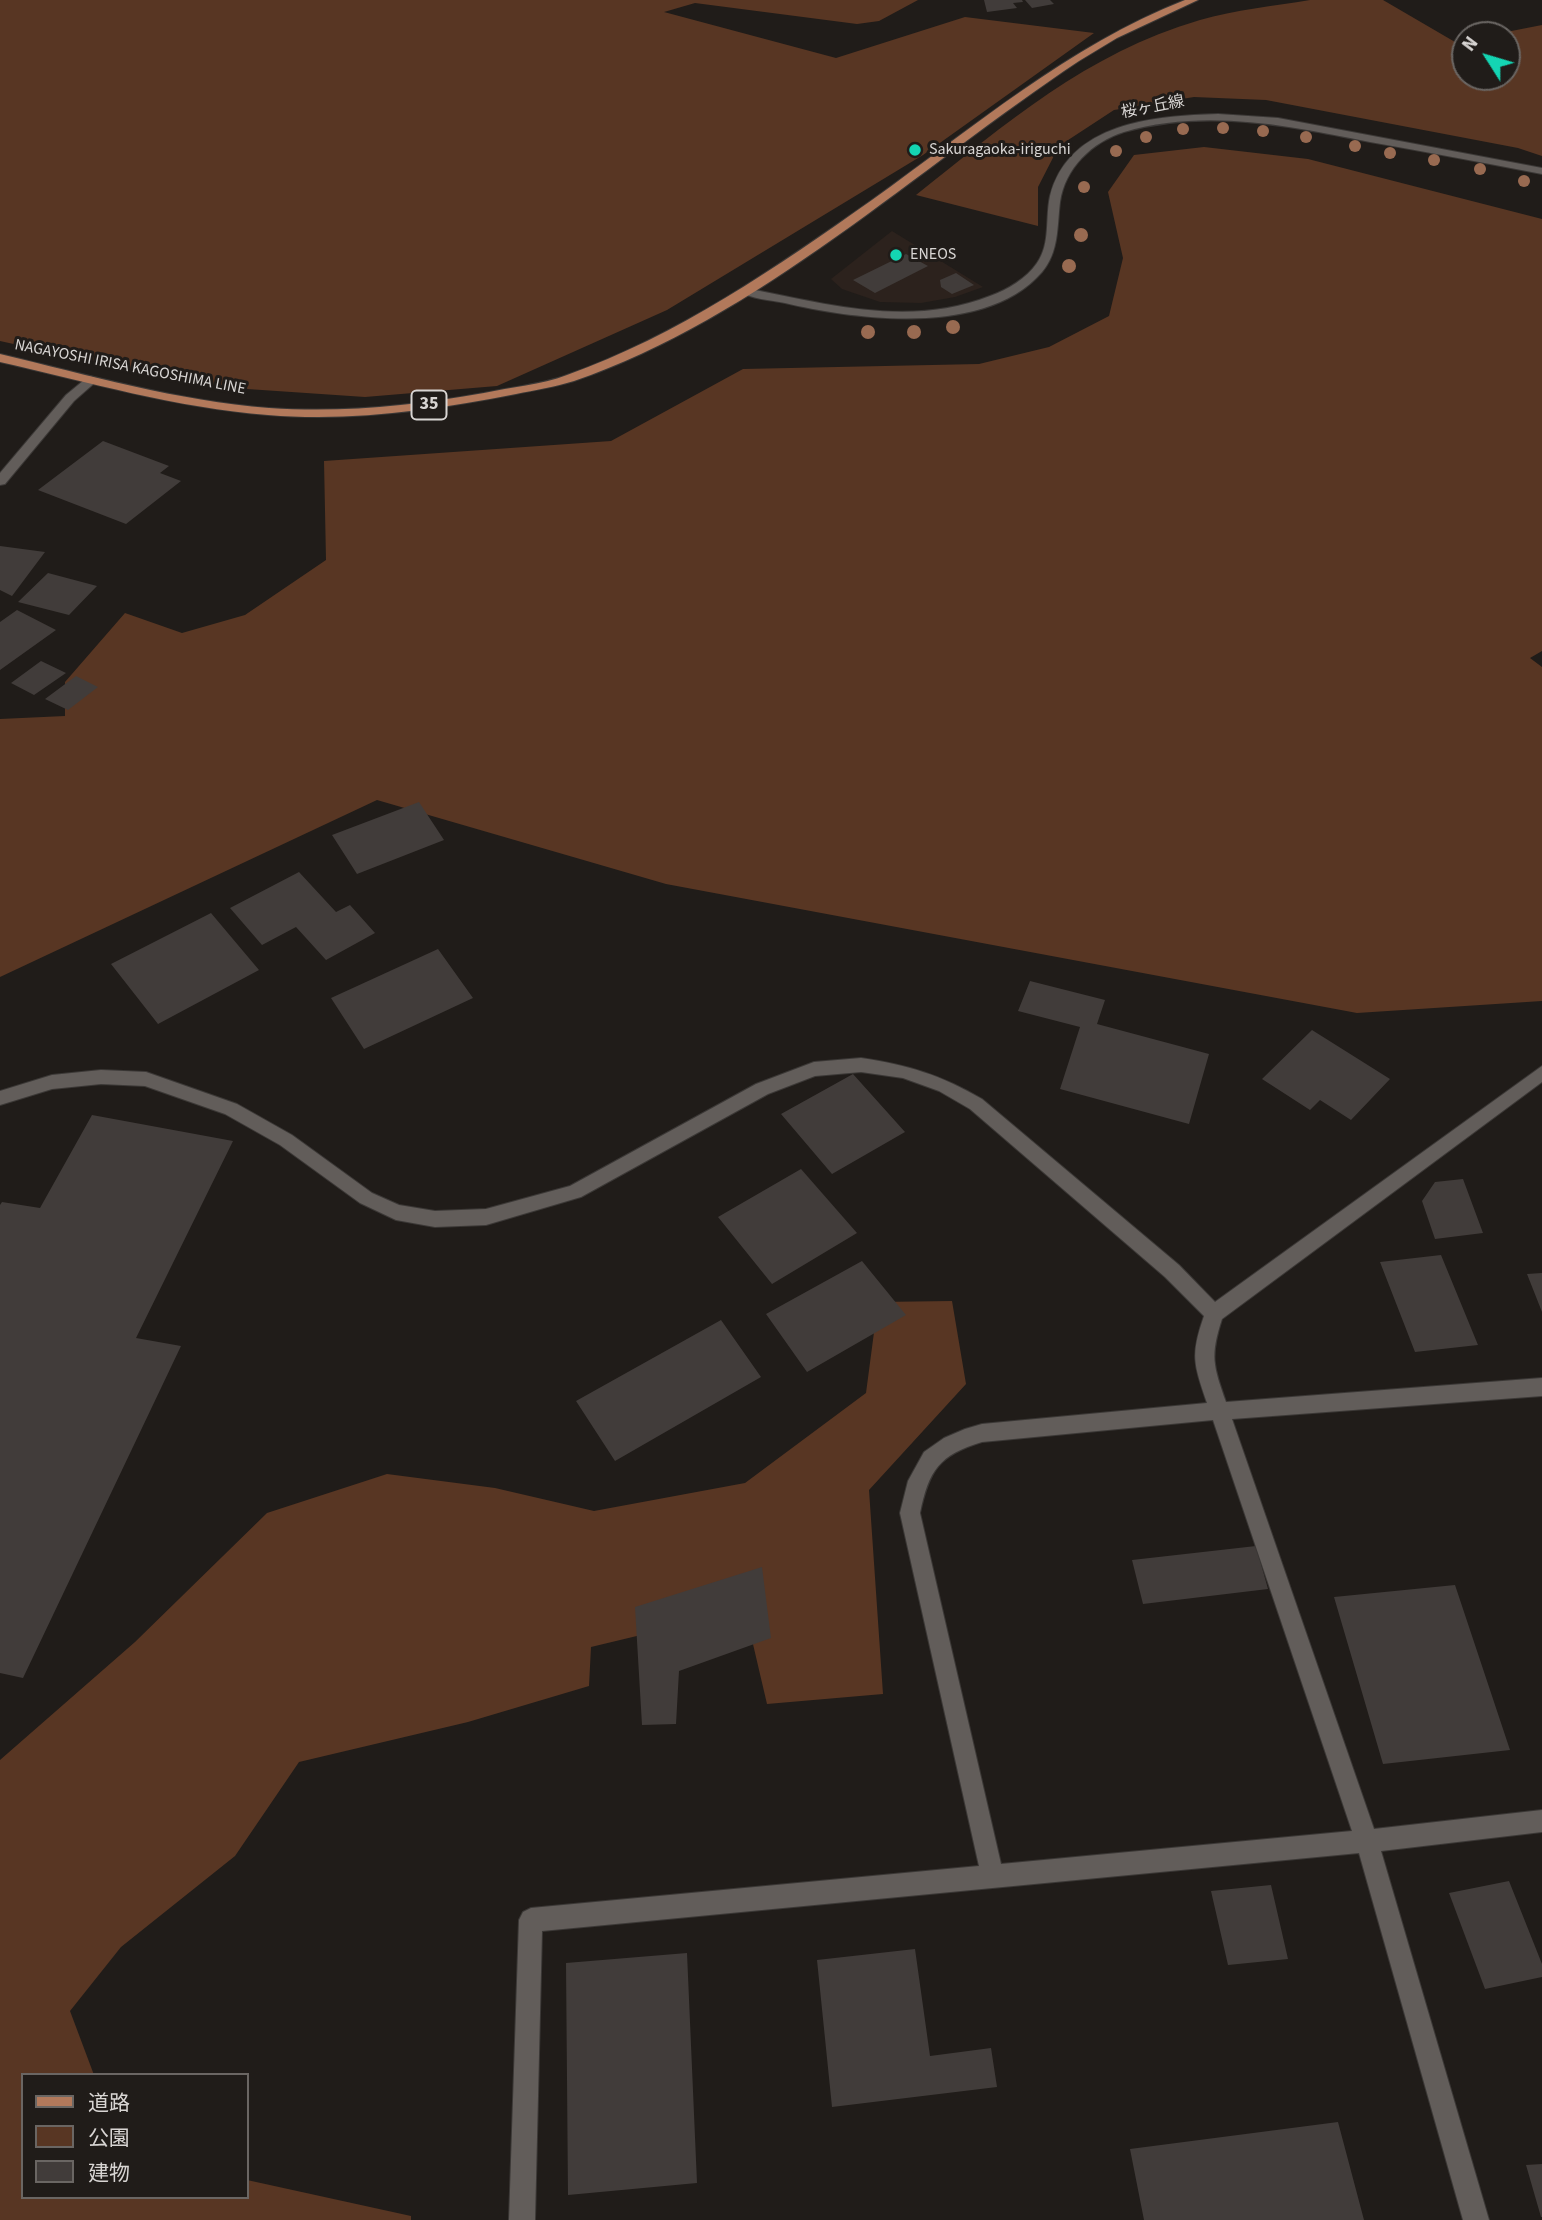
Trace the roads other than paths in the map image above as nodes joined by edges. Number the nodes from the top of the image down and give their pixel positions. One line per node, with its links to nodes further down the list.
1 (1193, 0): 3 (main road, NAGAYOSHI IRISA KAGOSHIMA LINE / 35)
2 (1542, 171): 3 (street, 桜ヶ丘線)
3 (745, 291): 5 (main road, NAGAYOSHI IRISA KAGOSHIMA LINE / 35)
4 (0, 358): 5 (main road, NAGAYOSHI IRISA KAGOSHIMA LINE / 35)
5 (93, 379): 6 (street)
6 (0, 481)
7 (1542, 1073): 9 (street)
8 (0, 1098): 9 (street)
9 (1214, 1314): 11 (street)
10 (1542, 1387): 11 (street)
11 (1219, 1410): 13 (street); 14 (street)
12 (1542, 1821): 13 (street)
13 (1367, 1841): 14 (street); 16 (street)
14 (992, 1875): 15 (street)
15 (522, 2220)
16 (1476, 2220)

